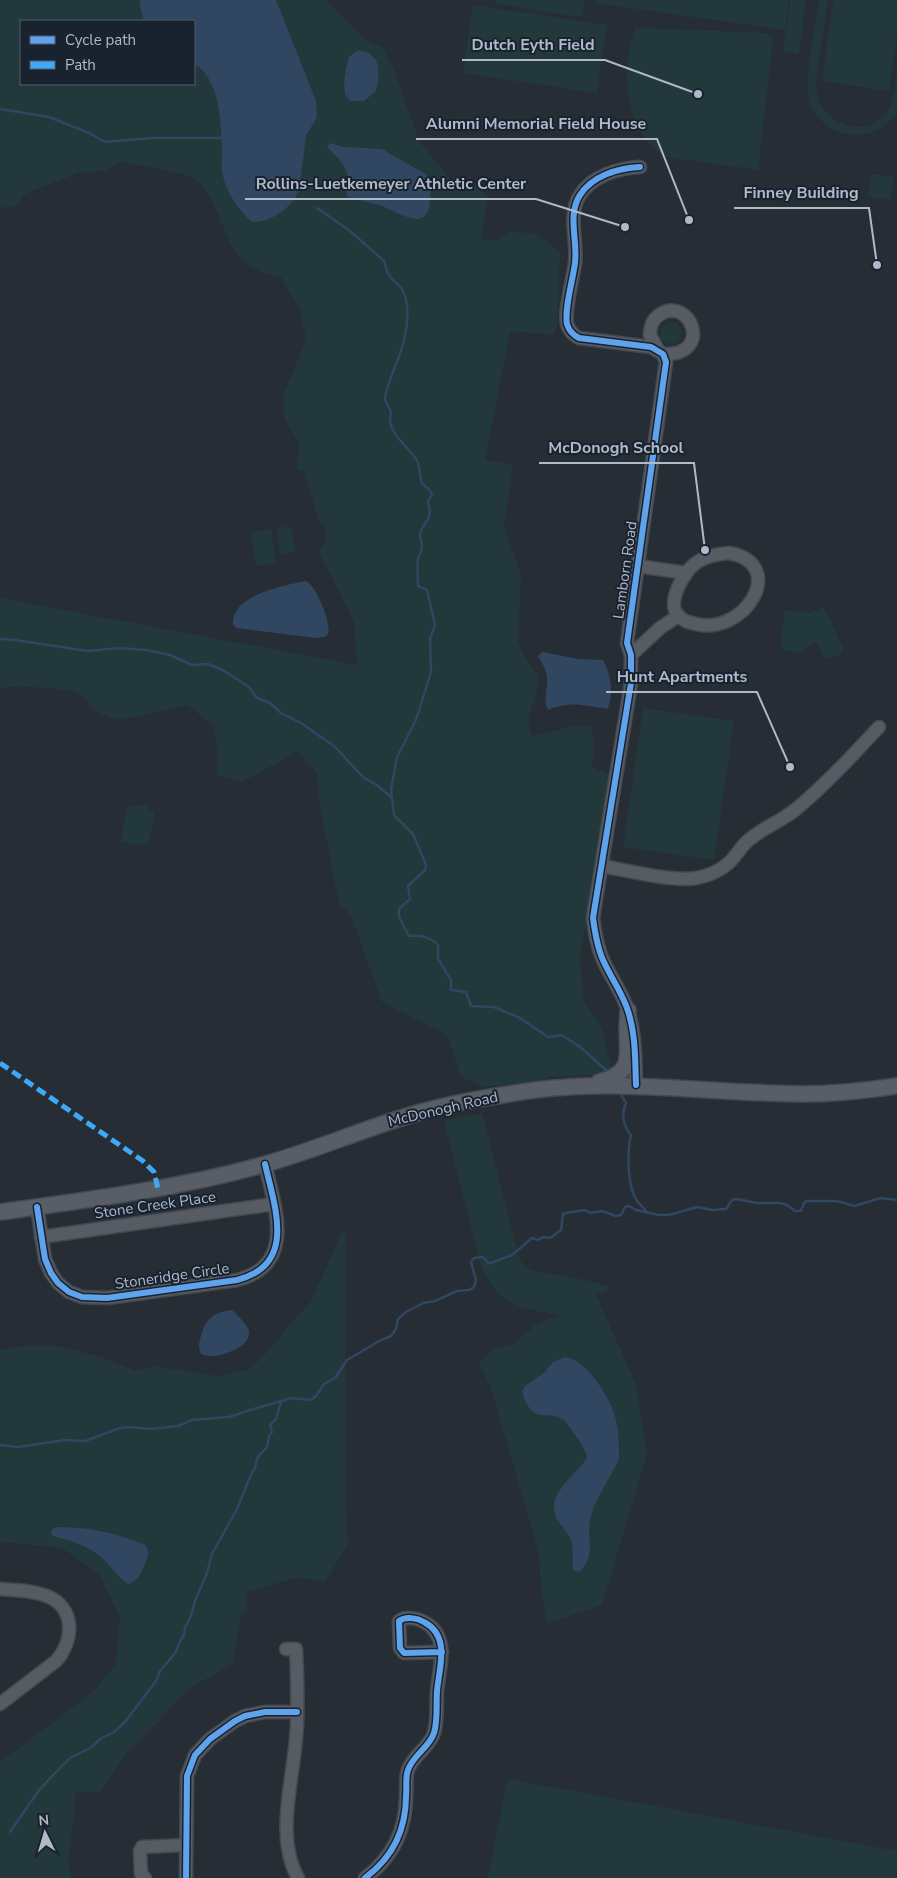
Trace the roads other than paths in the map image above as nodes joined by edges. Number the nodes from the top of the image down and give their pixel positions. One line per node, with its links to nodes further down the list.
1 (640, 167): 2 (street, Lamborn Road)
2 (638, 566): 3 (street); 5 (street, Lamborn Road)
3 (686, 573): 4 (street); 4 (street)
4 (678, 616): 5 (street)
5 (631, 655): 7 (street, Lamborn Road)
6 (879, 727): 7 (street)
7 (602, 866): 8 (street, Lamborn Road)
8 (628, 1010): 9 (main road); 10 (street, Lamborn Road)
9 (585, 1085): 10 (main road, McDonogh Road); 12 (main road, McDonogh Road)
10 (636, 1085): 11 (main road, McDonogh Road)
11 (897, 1086)
12 (265, 1164): 13 (street, Stoneridge Circle); 14 (main road, McDonogh Road)
13 (274, 1204): 16 (street, Stone Creek Place); 16 (street, Stoneridge Circle)
14 (37, 1207): 15 (main road, McDonogh Road); 16 (street, Stoneridge Circle)
15 (0, 1214)
16 (41, 1237)
17 (0, 1589): 20 (street)
18 (286, 1649): 21 (street)
19 (442, 1652): 26 (street)
20 (0, 1704)
21 (297, 1712): 22 (street); 25 (street)
22 (186, 1845): 23 (street); 24 (street)
23 (145, 1878)
24 (186, 1878)
25 (298, 1878)
26 (365, 1878)

